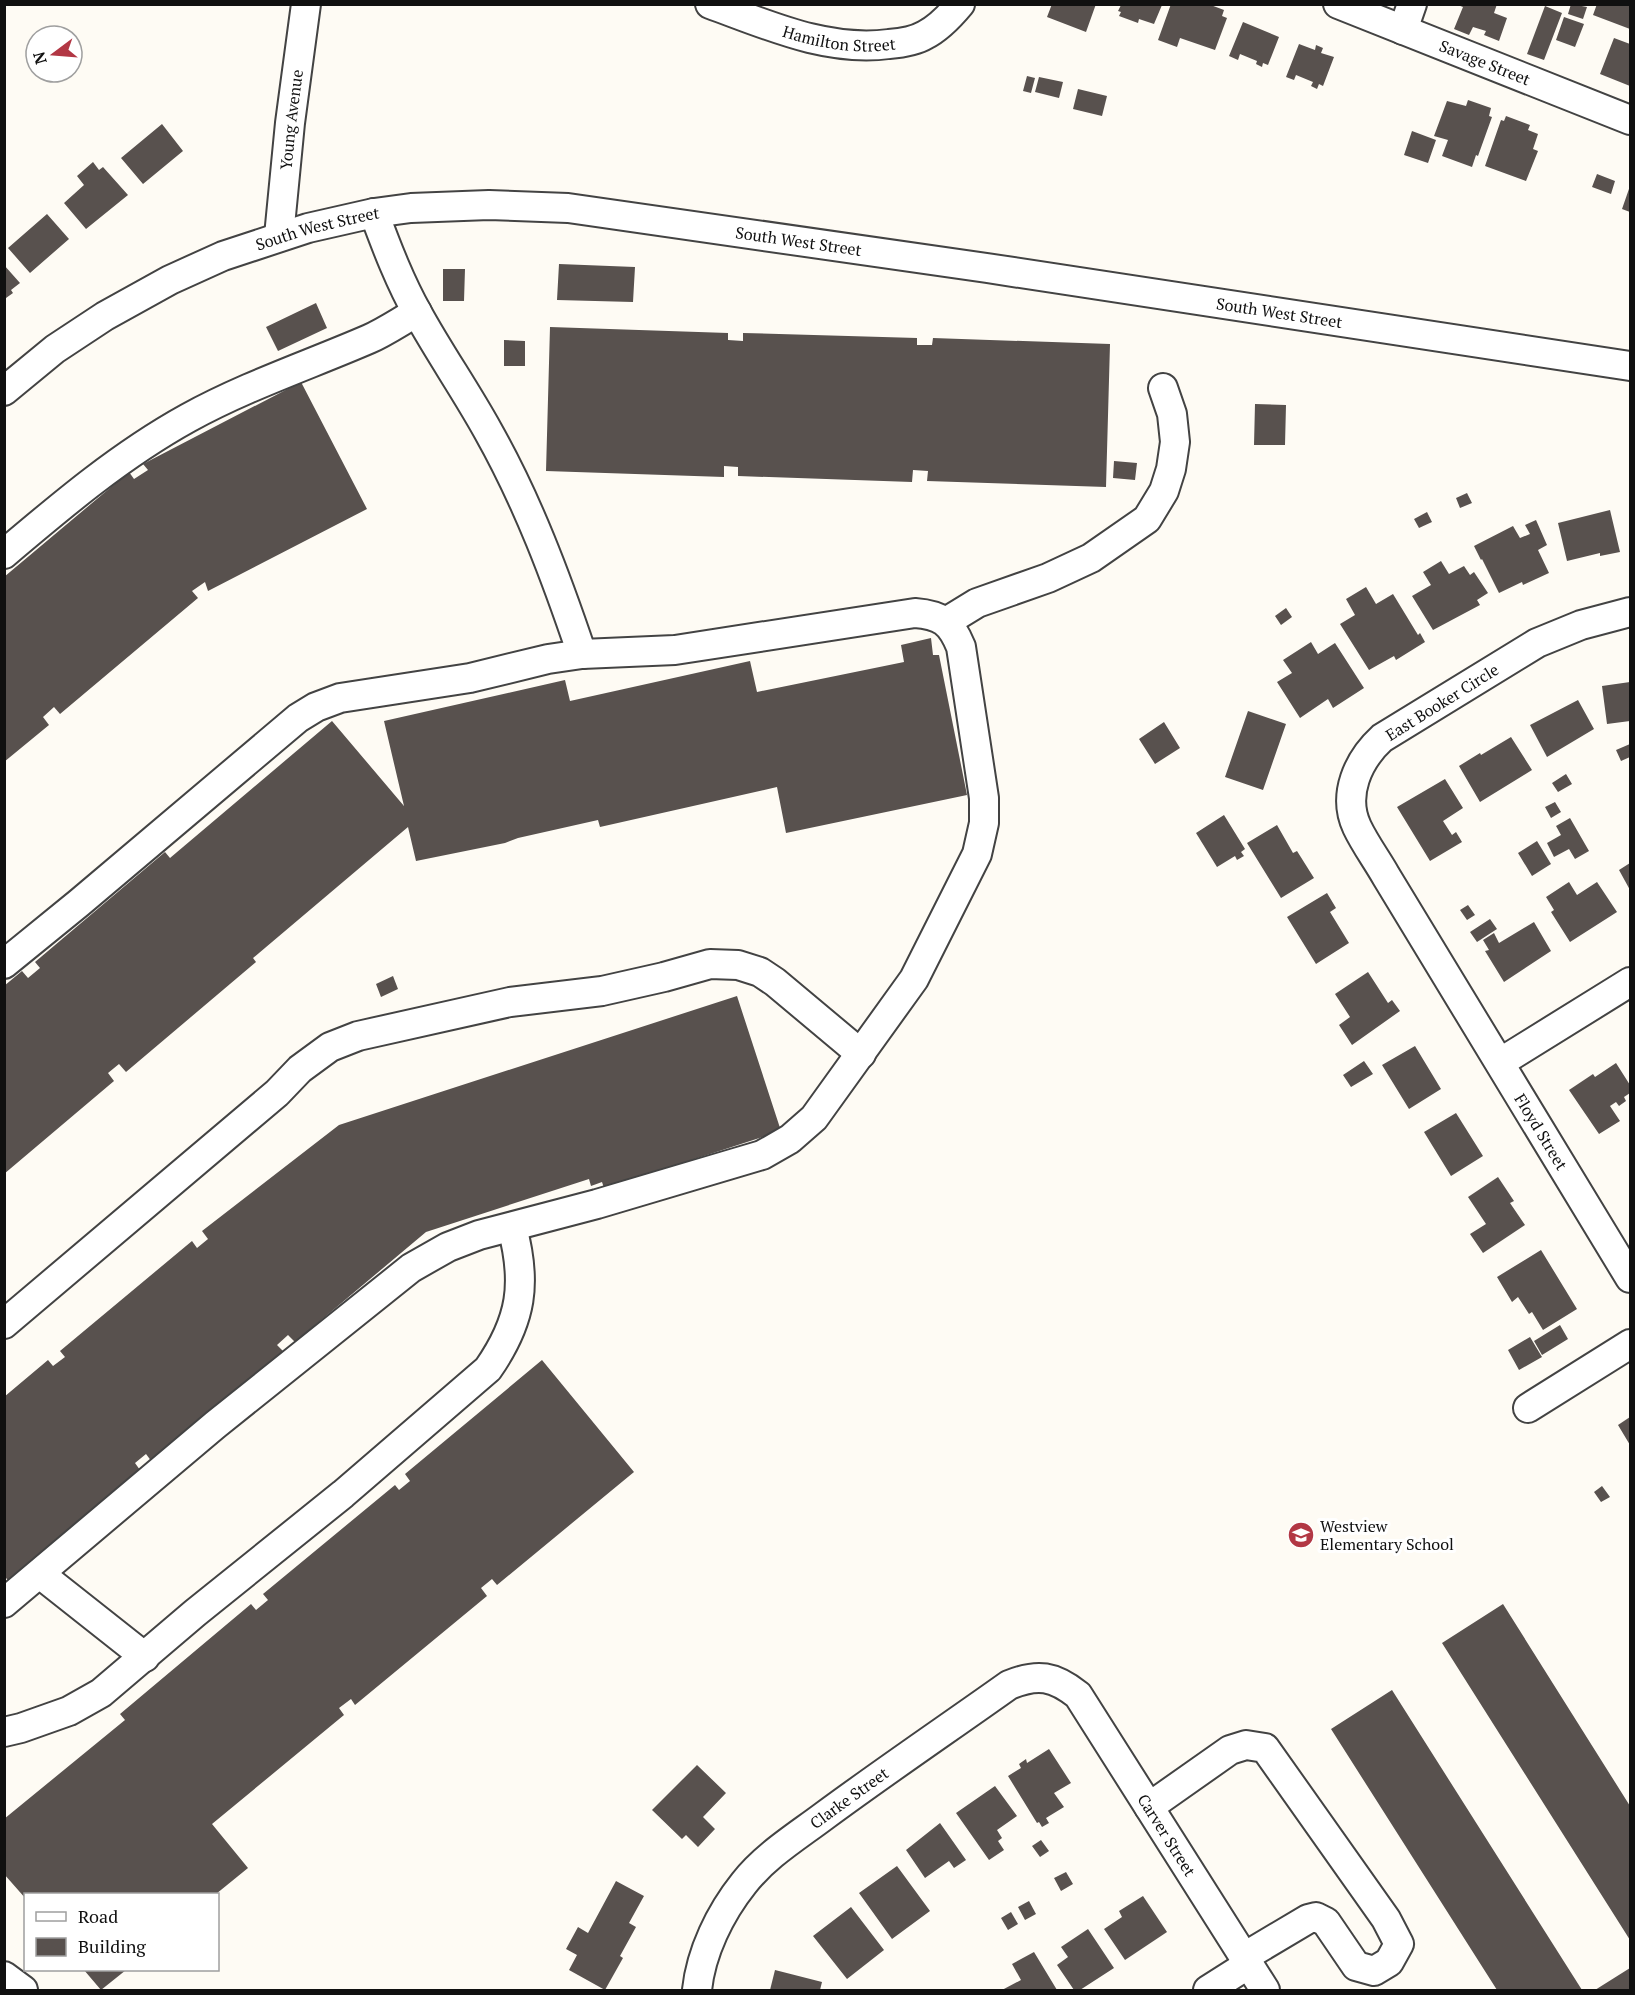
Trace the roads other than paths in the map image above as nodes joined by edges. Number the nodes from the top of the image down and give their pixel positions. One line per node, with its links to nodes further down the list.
1 (710, 4): 2 (street, Hamilton Street)
2 (960, 4)
3 (1338, 4): 5 (street, Savage Street)
4 (305, 13): 8 (street, Young Avenue)
5 (1407, 17): 6 (street, Savage Street)
6 (1630, 120)
7 (374, 213): 8 (street, South West Street); 9 (street); 10 (street, South West Street)
8 (279, 236): 12 (street, South West Street)
9 (417, 312): 13 (street); 16 (street)
10 (1630, 366)
11 (1163, 388): 15 (street)
12 (4, 391)
13 (4, 554)
14 (1630, 612): 19 (street, East Booker Circle)
15 (946, 622): 16 (street); 20 (street)
16 (582, 654): 17 (street)
17 (4, 964)
18 (1630, 982): 21 (street)
19 (1453, 985): 21 (street, Floyd Street)
20 (861, 1054): 22 (street); 24 (street)
21 (1501, 1062): 23 (street, Floyd Street)
22 (512, 1227): 27 (street); 29 (street)
23 (1630, 1278)
24 (4, 1324)
25 (1630, 1344): 26 (street)
26 (1528, 1408)
27 (40, 1574): 28 (street); 29 (street)
28 (4, 1603)
29 (145, 1657): 31 (street)
30 (1064, 1683): 32 (street, Carver Street); 36 (street, Clarke Street)
31 (4, 1731)
32 (1149, 1807): 33 (street, Carver Street); 33 (street)
33 (1246, 1960): 37 (street); 38 (street, Carver Street)
34 (4, 1976): 35 (street)
35 (23, 1990)
36 (697, 1990)
37 (1208, 1990)
38 (1265, 1990)

